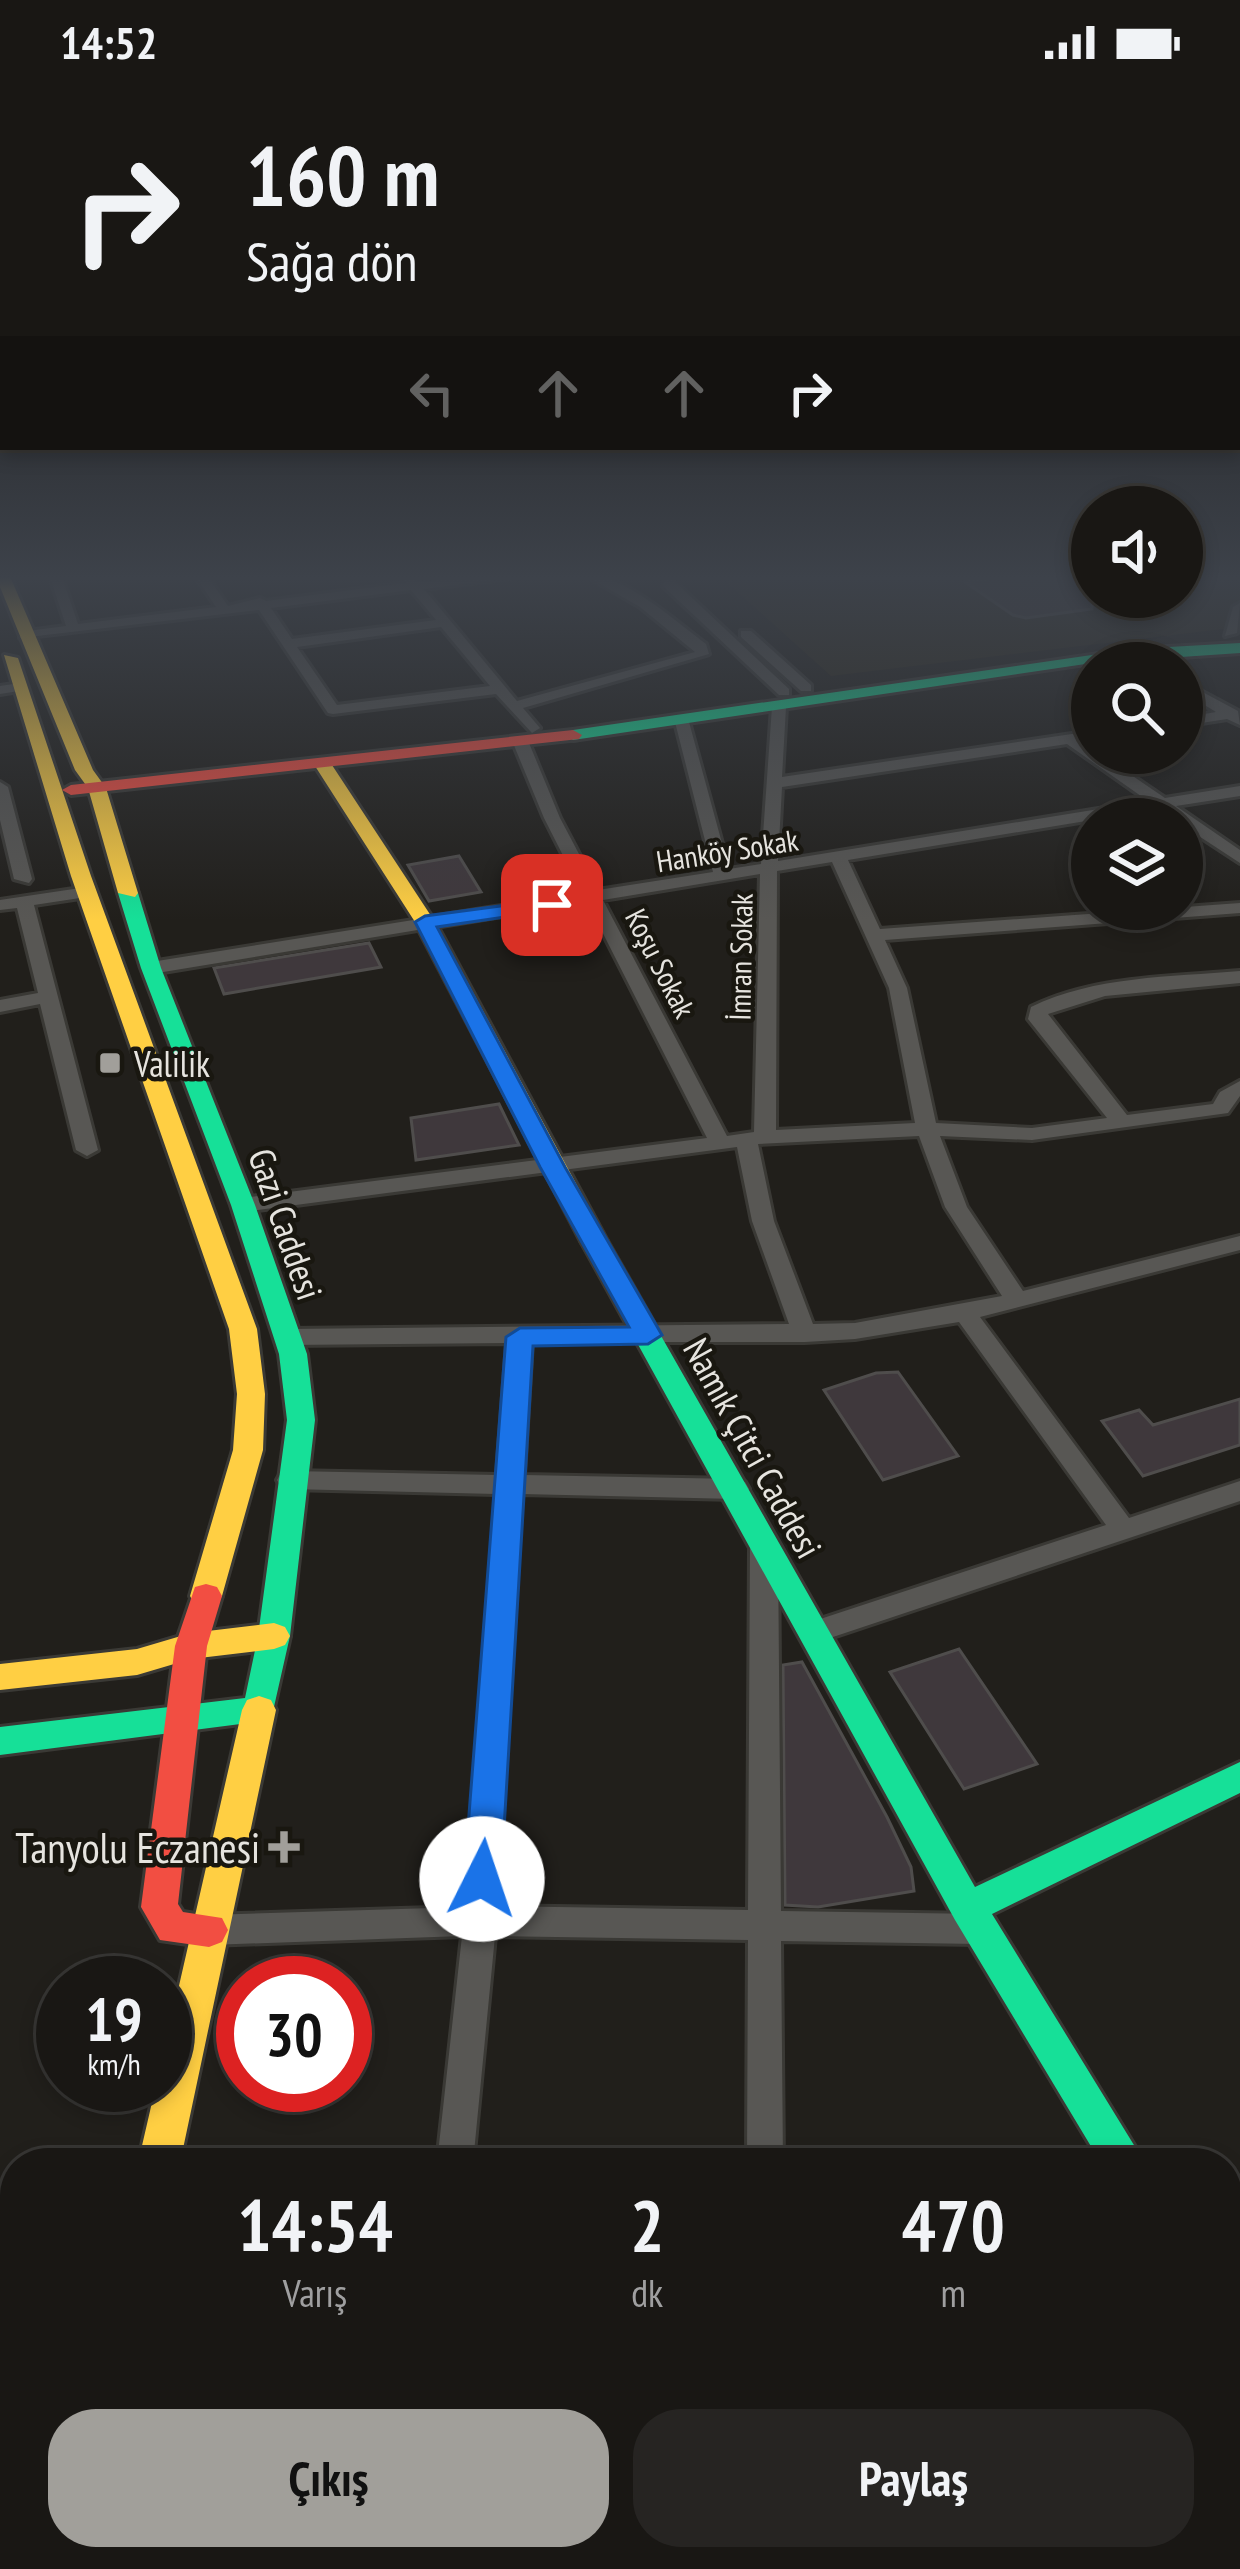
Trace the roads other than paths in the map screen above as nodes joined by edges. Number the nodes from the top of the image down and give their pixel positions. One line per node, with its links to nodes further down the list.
1 (11, 690): 21 (main road, Gazi Caddesi)
2 (43, 690): 20 (main road, Gazi Caddesi)
3 (319, 690): 4 (street)
4 (493, 690)
5 (502, 690): 13 (street, Koşu Sokak)
6 (572, 690): 13 (street)
7 (783, 690): 11 (street)
8 (785, 690): 11 (street)
9 (833, 690): 11 (main road)
10 (847, 690): 11 (main road)
11 (790, 696): 16 (main road); 17 (main road); 22 (street, İmran Sokak)
12 (1203, 697): 14 (street)
13 (514, 706): 17 (street, Koşu Sokak)
14 (1236, 716): 15 (street)
15 (1203, 720)
16 (682, 722): 17 (main road); 32 (street)
17 (526, 736): 19 (main road); 20 (main road); 35 (street, Koşu Sokak)
18 (1069, 739): 22 (street); 25 (street)
19 (324, 766): 20 (main road); 39 (main road, Namık Çitci Caddesi)
20 (90, 779): 21 (main road); 41 (main road, Gazi Caddesi)
21 (51, 783): 34 (main road, Gazi Caddesi)
22 (774, 783): 31 (street, İmran Sokak)
23 (0, 787): 33 (street)
24 (1240, 791): 26 (street, Hanköy Sokak)
25 (1153, 798)
26 (1198, 798)
27 (1071, 820): 30 (street, Hanköy Sokak)
28 (1203, 832): 29 (street)
29 (1240, 858)
30 (839, 860): 31 (street, Hanköy Sokak); 40 (street)
31 (769, 870): 32 (street, Hanköy Sokak); 48 (street, İmran Sokak)
32 (723, 878): 35 (street, Hanköy Sokak)
33 (23, 879)
34 (87, 892): 36 (street); 68 (main road, Gazi Caddesi)
35 (594, 899): 39 (street, Hanköy Sokak); 49 (street, Koşu Sokak)
36 (24, 902): 37 (street); 43 (street)
37 (0, 905)
38 (1240, 908): 40 (street)
39 (425, 922): 41 (street, Hanköy Sokak); 51 (main road, Namık Çitci Caddesi)
40 (875, 935): 47 (street)
41 (152, 968): 52 (main road, Gazi Caddesi)
42 (1240, 977): 46 (street)
43 (48, 997): 44 (street); 50 (street)
44 (0, 1006)
45 (1240, 1087): 46 (street)
46 (1122, 1123): 47 (street)
47 (927, 1129): 48 (street); 54 (street)
48 (756, 1138): 49 (street); 56 (street, İmran Sokak)
49 (721, 1144): 51 (street)
50 (87, 1150)
51 (553, 1167): 52 (street); 57 (main road, Namık Çitci Caddesi)
52 (243, 1204): 58 (main road, Gazi Caddesi)
53 (1240, 1243): 54 (street)
54 (1017, 1300): 55 (street)
55 (965, 1312): 56 (street); 64 (street)
56 (805, 1334): 57 (street)
57 (648, 1335): 59 (street); 62 (main road, Namık Çitci Caddesi)
58 (287, 1337): 59 (street); 60 (main road, Gazi Caddesi)
59 (520, 1337): 61 (street)
60 (290, 1480): 61 (street); 67 (main road, Gazi Caddesi)
61 (508, 1487): 62 (street); 75 (street)
62 (736, 1489): 65 (main road, Namık Çitci Caddesi)
63 (1240, 1491): 64 (street)
64 (1125, 1532): 66 (street)
65 (764, 1540): 66 (main road, Namık Çitci Caddesi); 76 (street)
66 (815, 1633): 74 (main road, Namık Çitci Caddesi)
67 (274, 1636): 68 (main road); 70 (main road, Gazi Caddesi)
68 (191, 1646): 69 (main road); 71 (main road, Gazi Caddesi)
69 (0, 1677)
70 (259, 1710): 71 (main road); 77 (main road, Gazi Caddesi)
71 (182, 1719): 72 (main road); 77 (main road, Gazi Caddesi)
72 (0, 1741)
73 (1240, 1777): 74 (main road)
74 (974, 1919): 76 (street); 81 (main road, Namık Çitci Caddesi)
75 (480, 1921): 76 (street); 77 (street); 79 (street)
76 (762, 1924): 80 (street)
77 (209, 1930): 78 (main road, Gazi Caddesi)
78 (162, 2148)
79 (457, 2148)
80 (765, 2148)
81 (1115, 2148)

